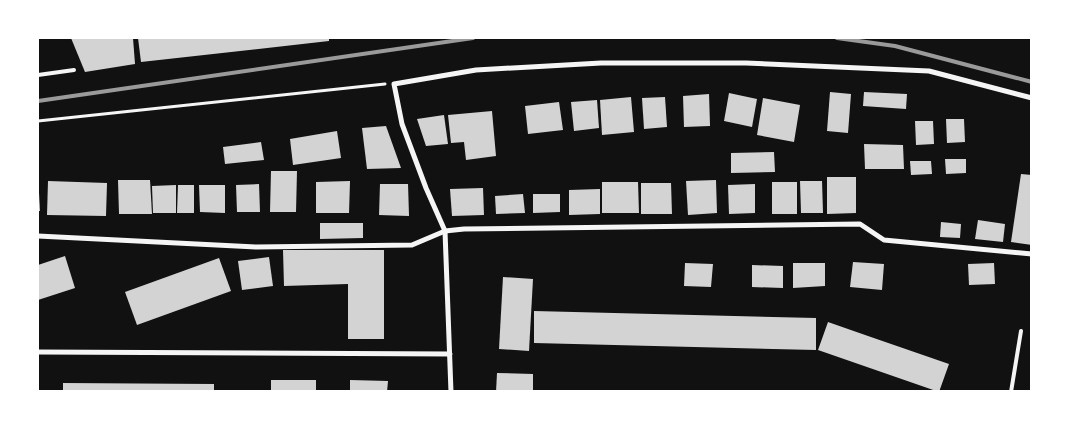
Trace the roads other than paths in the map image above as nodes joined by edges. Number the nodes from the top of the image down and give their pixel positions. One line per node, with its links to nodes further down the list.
1 (74, 70): 2 (lane)
2 (38, 75)
3 (1032, 98): 4 (street)
4 (446, 231): 5 (street); 6 (street); 9 (street)
5 (38, 236)
6 (1032, 254)
7 (1021, 331): 11 (lane)
8 (38, 352): 9 (street)
9 (450, 354): 10 (street)
10 (451, 392)
11 (1011, 392)

